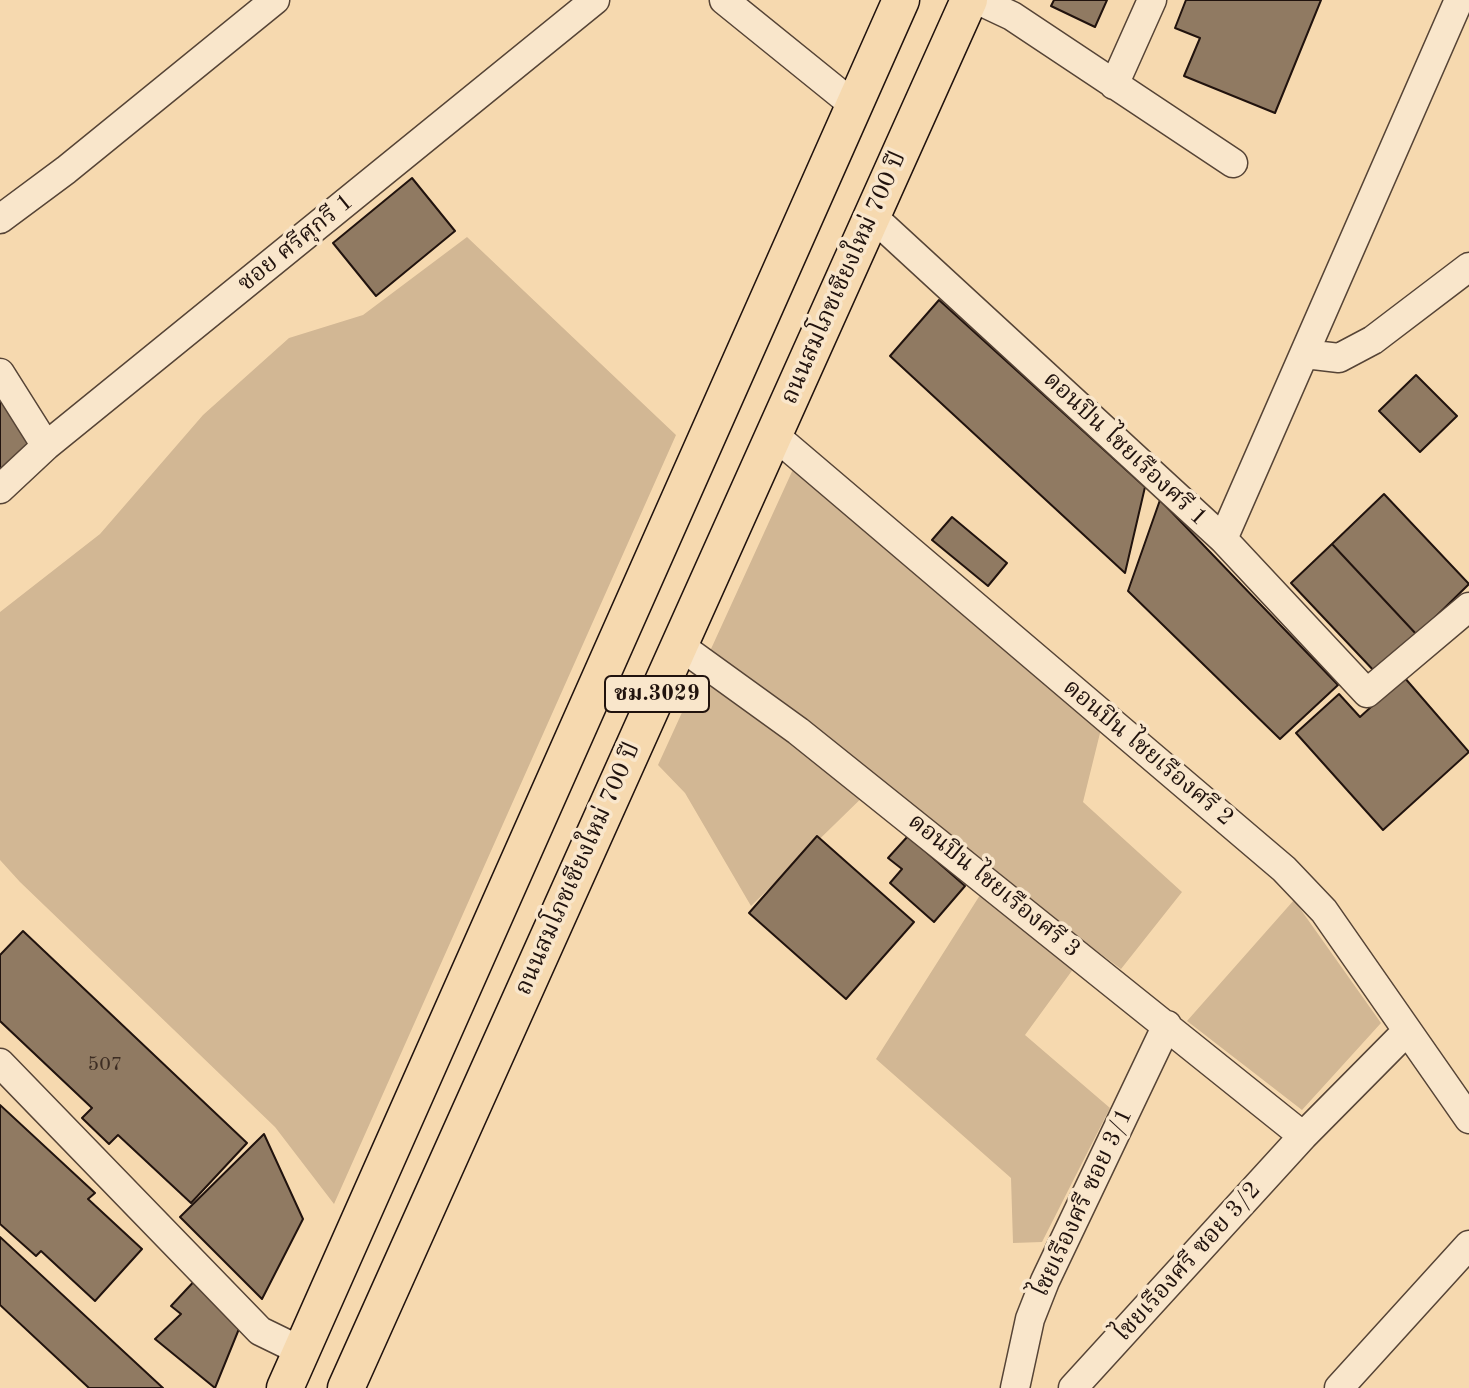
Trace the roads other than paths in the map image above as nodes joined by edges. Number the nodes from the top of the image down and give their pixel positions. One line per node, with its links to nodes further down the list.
1 (275, 0): 13 (street)
2 (595, 0): 18 (street, ซอย ศรีศุกรี 1)
3 (724, 0): 10 (street)
4 (901, 0): 10 (main road, ชม.3029)
5 (969, 0): 12 (main road, ถนนสมโภชเชียงใหม่ 700 ปี / ชม.3029)
6 (978, 0): 9 (street)
7 (1152, 0): 9 (street)
8 (1459, 0): 15 (street)
9 (1114, 85): 11 (street)
10 (855, 106): 29 (main road, ชม.3029)
11 (1233, 163)
12 (872, 216): 17 (main road, ถนนสมโภชเชียงใหม่ 700 ปี / ชม.3029); 20 (street, ดอนปิน ไชยเรืองศรี 1)
13 (0, 219)
14 (1469, 267): 15 (street)
15 (1305, 354): 20 (street)
16 (0, 373): 18 (street)
17 (774, 435): 22 (main road, ถนนสมโภชเชียงใหม่ 700 ปี / ชม.3029); 24 (street, ดอนปิน ไชยเรืองศรี 2)
18 (46, 446): 19 (street, ซอย ศรีศุกรี 1)
19 (0, 489)
20 (1223, 539): 21 (street, ดอนปิน ไชยเรืองศรี 1)
21 (1469, 607)
22 (679, 645): 23 (street, ดอนปิน ไชยเรืองศรี 3); 30 (main road, ถนนสมโภชเชียงใหม่ 700 ปี / ชม.3029)
23 (1167, 1025): 27 (street, ดอนปิน ไชยเรืองศรี 3); 32 (street, ไชยเรืองศรี ซอย 3/1)
24 (1407, 1031): 26 (street, ดอนปิน ไชยเรืองศรี 2); 27 (street, ไชยเรืองศรี ซอย 3/2)
25 (0, 1063): 29 (street)
26 (1469, 1119)
27 (1303, 1136): 33 (street, ไชยเรืองศรี ซอย 3/2)
28 (1469, 1245): 34 (street)
29 (301, 1351): 31 (main road, ชม.3029)
30 (351, 1383)
31 (285, 1388)
32 (1015, 1388)
33 (1073, 1388)
34 (1339, 1388)

